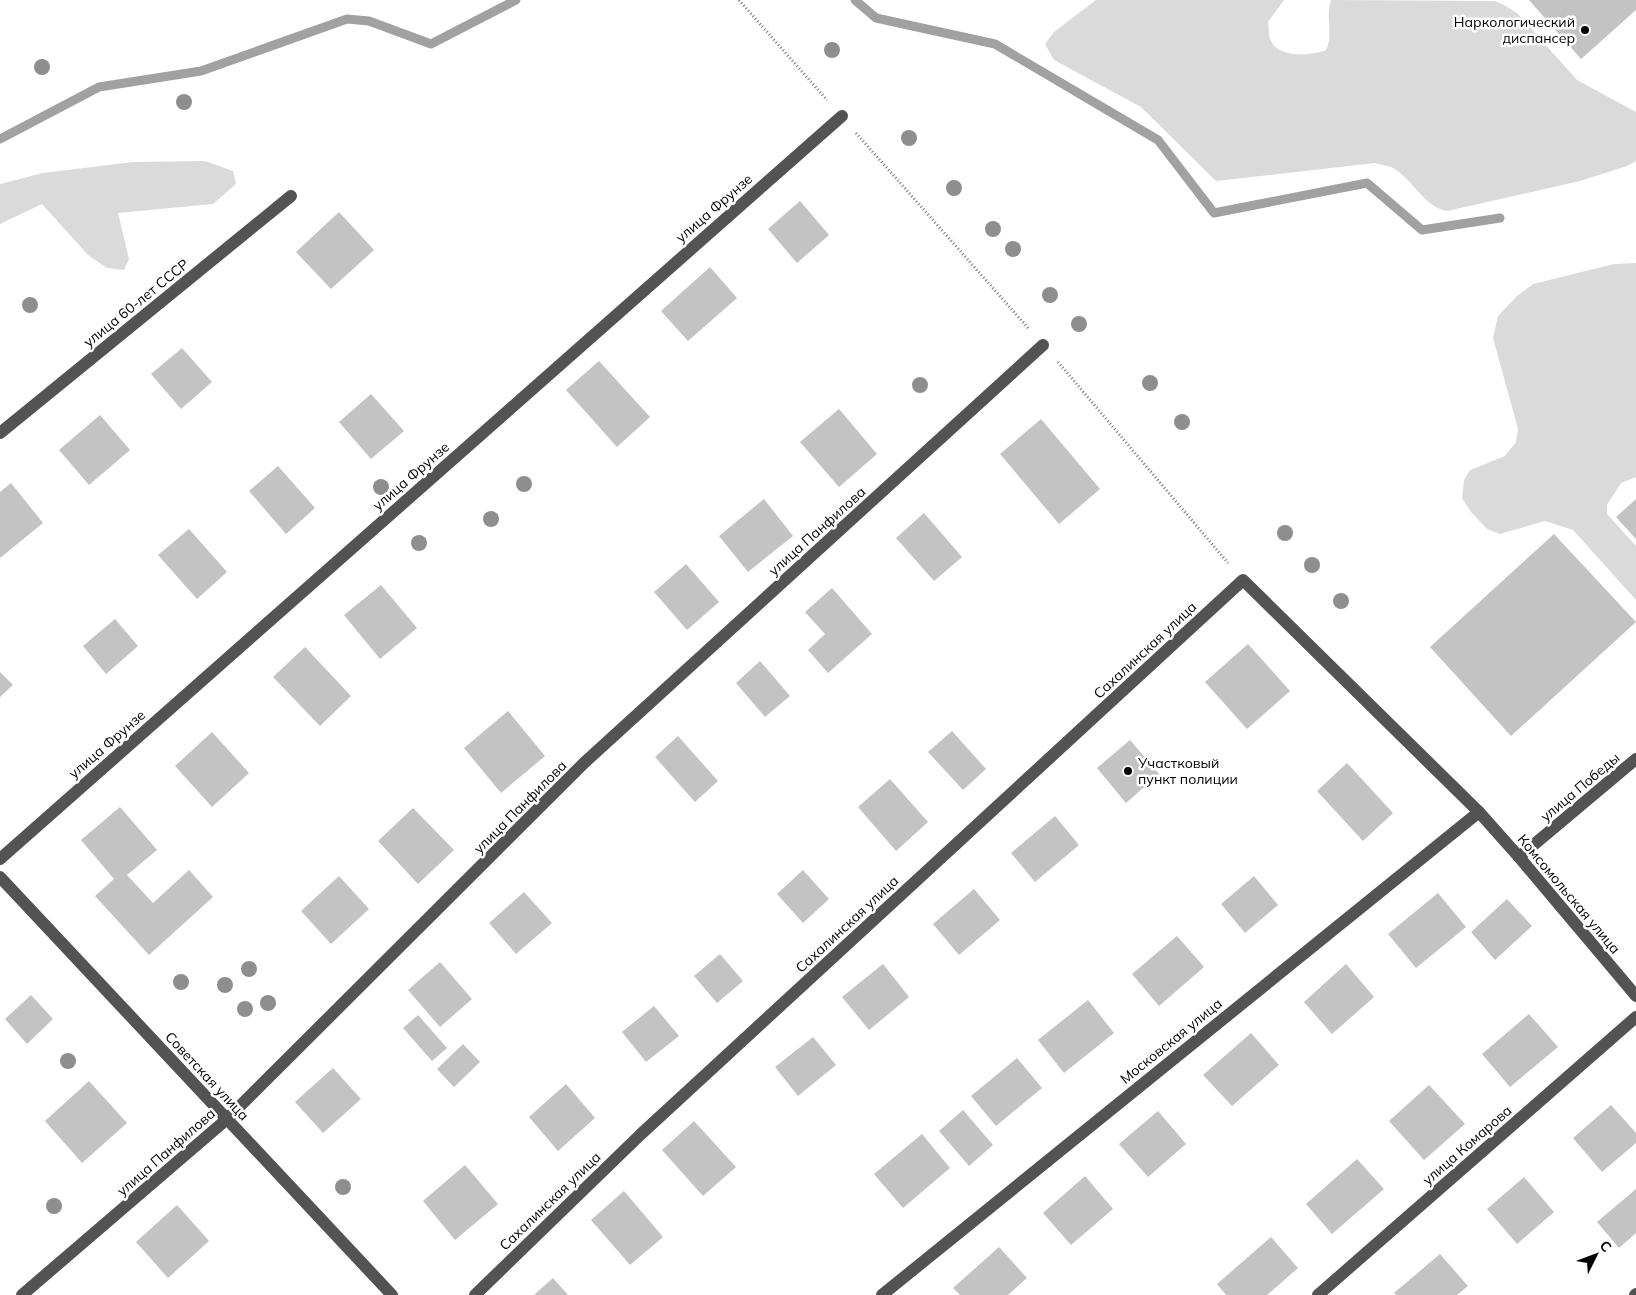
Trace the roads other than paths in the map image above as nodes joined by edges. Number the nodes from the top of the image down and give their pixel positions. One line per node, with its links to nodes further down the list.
1 (842, 116): 9 (street, улица Фрунзе)
2 (290, 196): 4 (street, улица 60-лет СССР)
3 (1043, 345): 13 (street, улица Панфилова)
4 (0, 433)
5 (1243, 580): 7 (street, Комсомольская улица); 16 (street, Сахалинская улица)
6 (1636, 759): 8 (street, улица Победы)
7 (1479, 812): 8 (street, Комсомольская улица); 17 (street, Московская улица)
8 (1519, 857): 11 (street, Комсомольская улица)
9 (0, 859)
10 (0, 878): 13 (street, Советская улица)
11 (1636, 996)
12 (1636, 1017): 18 (street, улица Комарова)
13 (227, 1119): 14 (street, улица Панфилова); 15 (street, Советская улица)
14 (22, 1295)
15 (392, 1295)
16 (474, 1295)
17 (882, 1295)
18 (1318, 1295)

